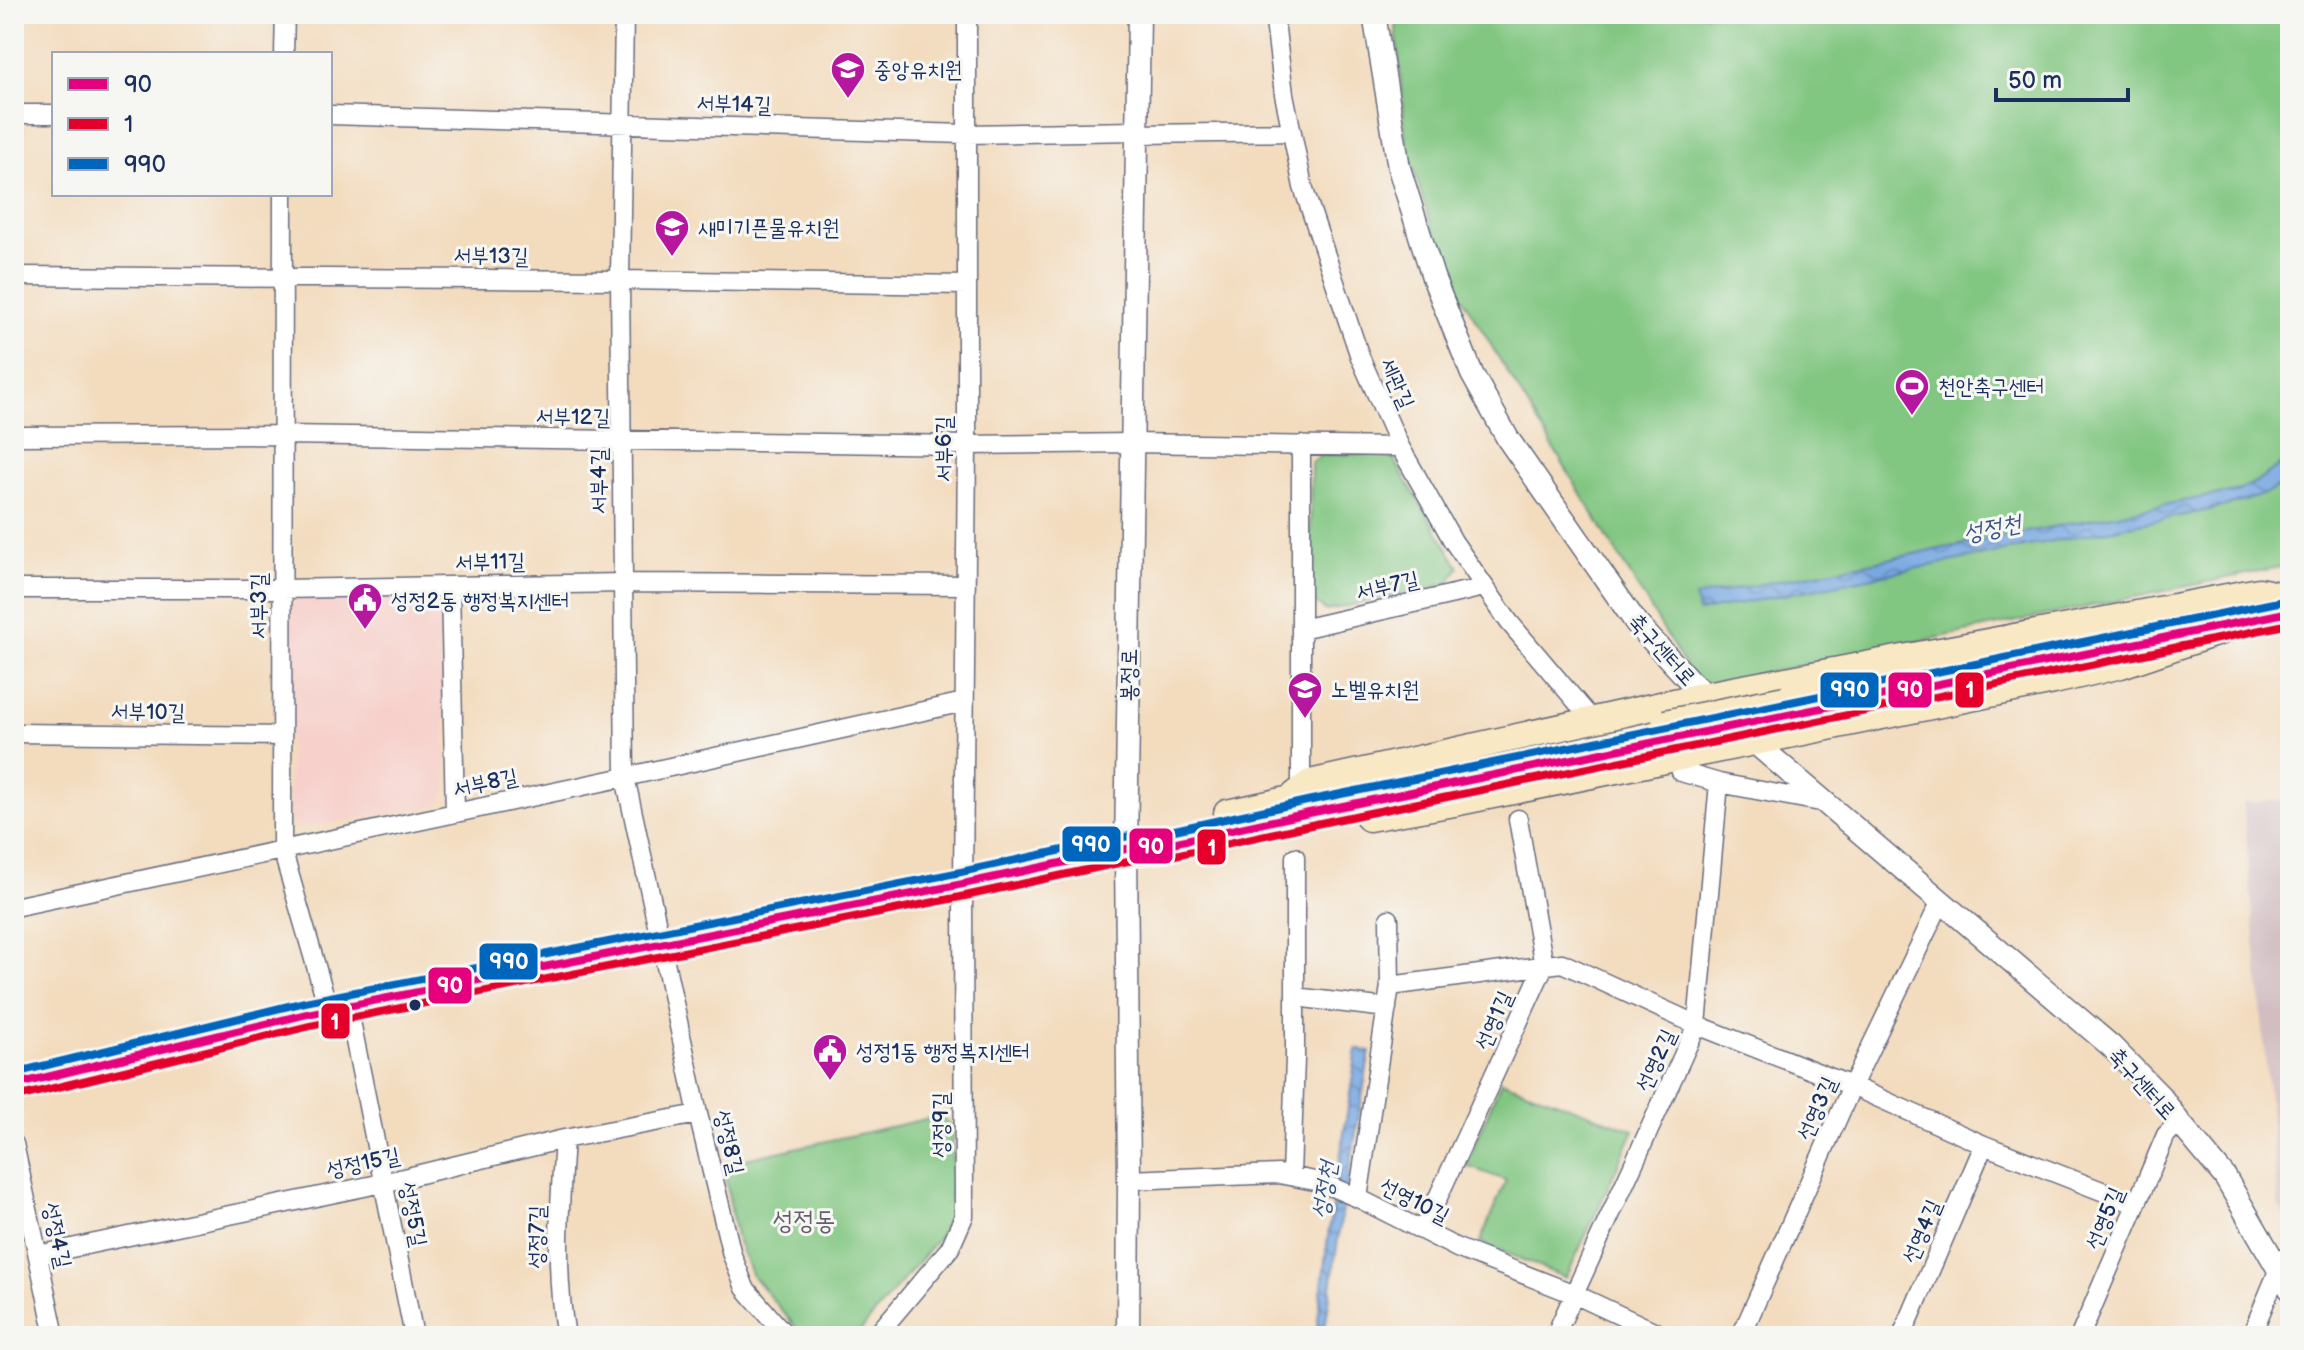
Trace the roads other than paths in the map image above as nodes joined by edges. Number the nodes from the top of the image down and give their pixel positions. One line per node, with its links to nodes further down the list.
1 (285, 14): 7 (street)
2 (624, 14): 11 (street, 서부4길)
3 (967, 14): 14 (street, 서부6길)
4 (1139, 14): 12 (street, 봉정로)
5 (1274, 14): 13 (street, 세관길)
6 (1374, 14): 36 (street, 축구센터로)
7 (284, 52)
8 (14, 114): 9 (street)
9 (52, 114)
10 (332, 115): 11 (street, 서부14길)
11 (622, 124): 14 (street, 서부14길); 18 (street, 서부4길)
12 (1137, 132): 13 (street, 서부14길); 14 (street, 서부14길); 23 (street, 봉정로)
13 (1292, 132): 26 (street, 세관길)
14 (966, 134): 19 (street, 서부6길)
15 (283, 196): 17 (street, 서부3길)
16 (14, 276): 17 (street, 서부13길)
17 (283, 277): 18 (street, 서부13길); 20 (street, 서부3길)
18 (620, 280): 19 (street, 서부13길); 22 (street, 서부4길)
19 (967, 285): 24 (street, 서부6길)
20 (282, 435): 21 (street, 서부12길); 22 (street, 서부12길); 32 (street, 서부3길)
21 (14, 436)
22 (622, 440): 24 (street, 서부12길); 27 (street, 서부4길)
23 (1132, 443): 24 (street, 서부12길); 25 (street, 서부12길); 51 (street, 봉정로)
24 (967, 445): 28 (street, 서부6길)
25 (1301, 445): 26 (street, 서부12길); 35 (street)
26 (1400, 447): 30 (street, 세관길)
27 (623, 583): 28 (street, 서부11길); 29 (street, 서부11길); 44 (street, 서부4길)
28 (966, 585): 37 (street, 서부6길)
29 (450, 586): 32 (street, 서부11길); 48 (street)
30 (1484, 587): 35 (street, 서부7길); 39 (street, 세관길)
31 (14, 589): 32 (street, 서부11길)
32 (282, 589): 41 (street, 서부3길)
33 (2290, 599): 36 (main road); 38 (main road)
34 (2278, 614): 38 (main road); 42 (main road)
35 (1301, 629): 46 (street)
36 (1706, 695): 39 (main road); 42 (street, 축구센터로)
37 (964, 702): 44 (street, 서부8길); 53 (street, 서부6길)
38 (1789, 706): 46 (main road)
39 (1592, 720): 46 (main road)
40 (14, 733): 41 (street, 서부10길)
41 (282, 736): 50 (street, 서부3길)
42 (1754, 742): 46 (main road); 47 (street, 축구센터로)
43 (1681, 772): 45 (street)
44 (625, 777): 48 (street, 서부8길); 57 (street, 서부4길)
45 (1719, 783): 47 (street); 63 (street, 선영2길)
46 (1295, 801): 51 (main road)
47 (1827, 804): 54 (street, 축구센터로)
48 (455, 813): 50 (street, 서부8길)
49 (1518, 819): 58 (street)
50 (282, 849): 55 (street, 서부8길); 61 (street, 서부3길)
51 (1126, 849): 53 (main road); 72 (street, 봉정로)
52 (1295, 857): 60 (street)
53 (963, 884): 57 (main road); 84 (street, 성정9길)
54 (1941, 901): 65 (street, 선영3길); 67 (street, 축구센터로)
55 (14, 907)
56 (1389, 919): 59 (street)
57 (662, 943): 61 (main road); 66 (street, 성정8길)
58 (1544, 966): 59 (street); 63 (street); 76 (street, 선영1길)
59 (1390, 986): 62 (street)
60 (1295, 997): 62 (street); 71 (street)
61 (339, 1008): 64 (main road); 73 (street, 성정5길)
62 (1387, 1008): 74 (street)
63 (1697, 1025): 65 (street); 79 (street, 선영2길)
64 (14, 1085)
65 (1852, 1086): 70 (street); 88 (street, 선영3길)
66 (698, 1114): 68 (street, 성정15길); 83 (street, 성정8길)
67 (2179, 1122): 75 (street, 선영5길); 78 (street, 축구센터로)
68 (564, 1139): 73 (street, 성정15길); 82 (street, 성정7길)
69 (14, 1144): 77 (street, 성정4길)
70 (1984, 1145): 75 (street); 89 (street, 선영4길)
71 (1291, 1176): 72 (street, 선영10길); 74 (street, 선영10길)
72 (1129, 1180): 85 (street, 봉정로)
73 (383, 1183): 77 (street, 성정15길); 81 (street, 성정5길)
74 (1358, 1198): 76 (street, 선영10길)
75 (2135, 1204): 90 (street, 선영5길)
76 (1423, 1230): 79 (street, 선영10길)
77 (38, 1255): 80 (street, 성정4길)
78 (2284, 1280): 91 (street)
79 (1574, 1294): 86 (street, 선영2길); 87 (street, 선영10길)
80 (55, 1336)
81 (414, 1336)
82 (566, 1336)
83 (786, 1336)
84 (876, 1336)
85 (1128, 1336)
86 (1555, 1336)
87 (1664, 1336)
88 (1741, 1336)
89 (1902, 1336)
90 (2080, 1336)
91 (2251, 1336)

